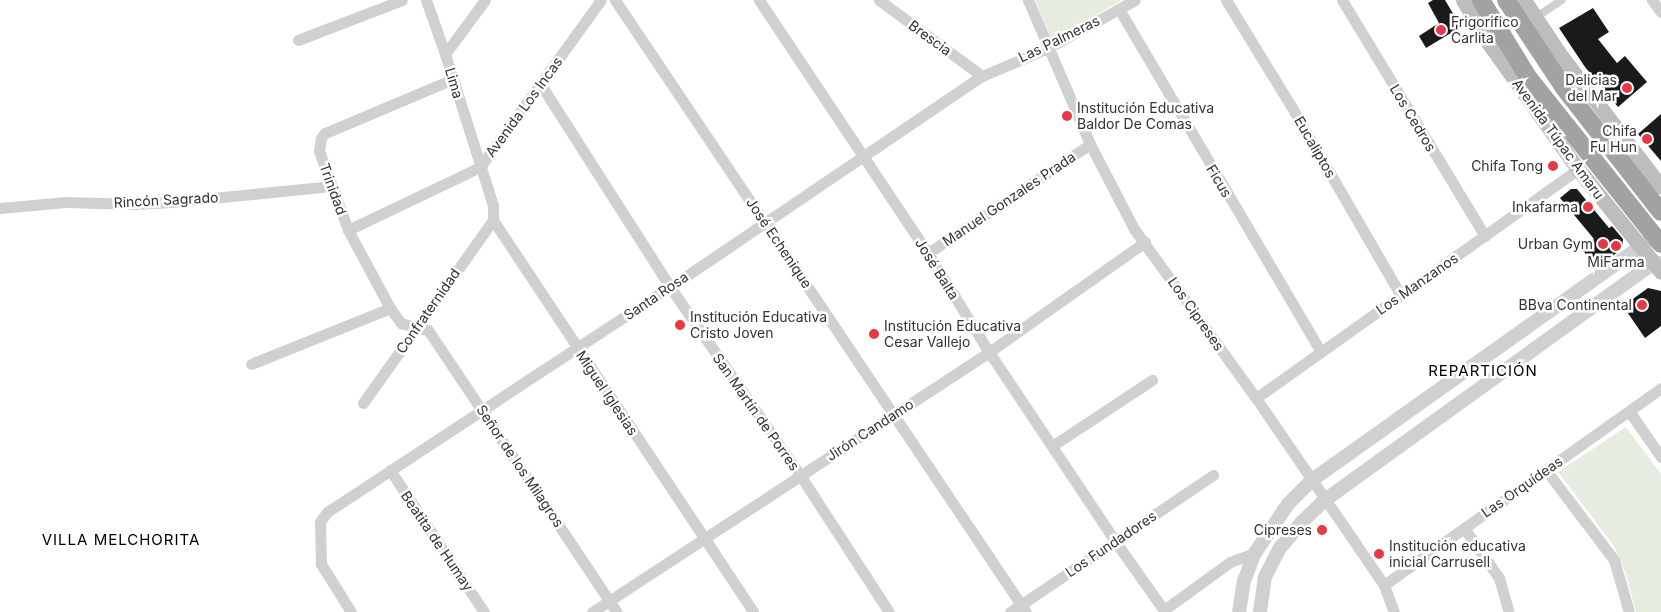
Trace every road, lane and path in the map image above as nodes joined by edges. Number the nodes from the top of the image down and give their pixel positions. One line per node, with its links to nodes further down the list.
1 (402, 0): 21 (street)
2 (426, 0): 23 (street, Lima)
3 (485, 0): 23 (street)
4 (601, 0): 26 (street, Avenida Los Incas)
5 (615, 0): 36 (street, José Echenique)
6 (760, 0): 28 (street, José Balta)
7 (879, 0): 24 (street, Brescia)
8 (1028, 0): 22 (street, Los Cipreses)
9 (1135, 0): 18 (street, Las Palmeras)
10 (1226, 0): 45 (street, Eucaliptos)
11 (1342, 0): 38 (street, Los Cedros)
12 (1463, 0): 30 (main road, Avenida Túpac Amaru)
13 (1481, 0): 39 (highway, Avenida Túpac Amaru)
14 (1506, 0): 34 (highway)
15 (1524, 0): 20 (main road)
16 (1562, 0): 20 (street)
17 (1652, 0): 19 (street)
18 (1119, 9): 22 (street, Las Palmeras); 50 (street, Ficus)
19 (1661, 12)
20 (1535, 18): 32 (main road)
21 (298, 40)
22 (1048, 48): 24 (street, Las Palmeras); 27 (street, Los Cipreses)
23 (445, 54): 25 (street, Lima)
24 (982, 76): 28 (street, Santa Rosa)
25 (453, 79): 29 (street, Lima); 31 (street, Trinidad)
26 (541, 85): 29 (street, Avenida Los Incas); 44 (street, San Martín de Porres)
27 (1090, 144): 40 (street, Los Cipreses); 42 (street, Manuel Gonzales Prada)
28 (864, 156): 36 (street, Santa Rosa); 42 (street, José Balta)
29 (480, 167): 35 (street, Miguel Iglesias); 37 (street, Avenida Los Incas)
30 (1578, 169): 38 (street, Los Manzanos); 41 (main road, Avenida Túpac Amaru)
31 (331, 186): 33 (street, Rincón Sagrado); 37 (street, Trinidad)
32 (1661, 187)
33 (0, 208)
34 (1661, 212)
35 (493, 220): 47 (street, Confraternidad); 48 (street, Miguel Iglesias)
36 (765, 222): 44 (street, Santa Rosa); 58 (street, José Echenique)
37 (348, 230): 46 (street, Trinidad)
38 (1485, 236): 45 (street, Los Manzanos)
39 (1660, 241): 41 (street)
40 (1145, 242): 49 (street, Jirón Candamo); 54 (street, Los Cipreses)
41 (1640, 246): 43 (main road, Avenida Túpac Amaru); 65 (street)
42 (928, 253): 49 (street, José Balta)
43 (1659, 266): 66 (street)
44 (670, 287): 48 (street, Santa Rosa); 63 (street, San Martín de Porres)
45 (1401, 296): 50 (street, Los Manzanos)
46 (390, 308): 47 (street, Trinidad); 51 (street)
47 (418, 326): 55 (street, Confraternidad); 56 (street, Señor de los Milagros)
48 (577, 348): 56 (street, Santa Rosa); 68 (street, Miguel Iglesias)
49 (989, 352): 58 (street, Jirón Candamo); 59 (street, José Balta)
50 (1321, 352): 54 (street, Los Manzanos)
51 (251, 364)
52 (1152, 380): 59 (street)
53 (1661, 388): 57 (street, Las Orquídeas)
54 (1256, 398): 65 (street, Los Cipreses)
55 (363, 403)
56 (483, 410): 61 (street, Santa Rosa); 72 (street, Señor de los Milagros)
57 (1629, 412): 60 (street); 62 (street, Las Orquídeas)
58 (894, 414): 63 (street, Jirón Candamo); 74 (street, José Echenique)
59 (1052, 446): 69 (street, José Balta)
60 (1661, 456)
61 (390, 470): 76 (street, Santa Rosa); 77 (street, Beatita de Humay)
62 (1546, 470): 67 (street, Las Orquídeas); 86 (street)
63 (800, 475): 68 (street, Jirón Candamo); 81 (street, San Martín de Porres)
64 (1213, 475): 69 (street, Los Fundadores)
65 (1312, 480): 66 (street, Los Cipreses); 70 (street)
66 (1325, 500): 71 (street, Los Cipreses); 83 (street)
67 (1464, 528): 71 (street, Las Orquídeas); 85 (street)
68 (705, 539): 72 (street, Jirón Candamo); 80 (street, Miguel Iglesias)
69 (1115, 541): 74 (street, Los Fundadores); 75 (street, José Balta)
70 (1255, 553): 73 (street); 75 (street)
71 (1384, 586): 84 (street, Los Cipreses)
72 (609, 600): 78 (street, Jirón Candamo); 79 (street, Señor de los Milagros)
73 (1240, 607): 83 (street)
74 (1023, 608): 82 (street, Los Fundadores)
75 (1164, 611)
76 (351, 612)
77 (484, 612)
78 (592, 612)
79 (617, 612)
80 (753, 612)
81 (889, 612)
82 (1010, 612)
83 (1258, 612)
84 (1394, 612)
85 (1509, 612)
86 (1628, 612)

